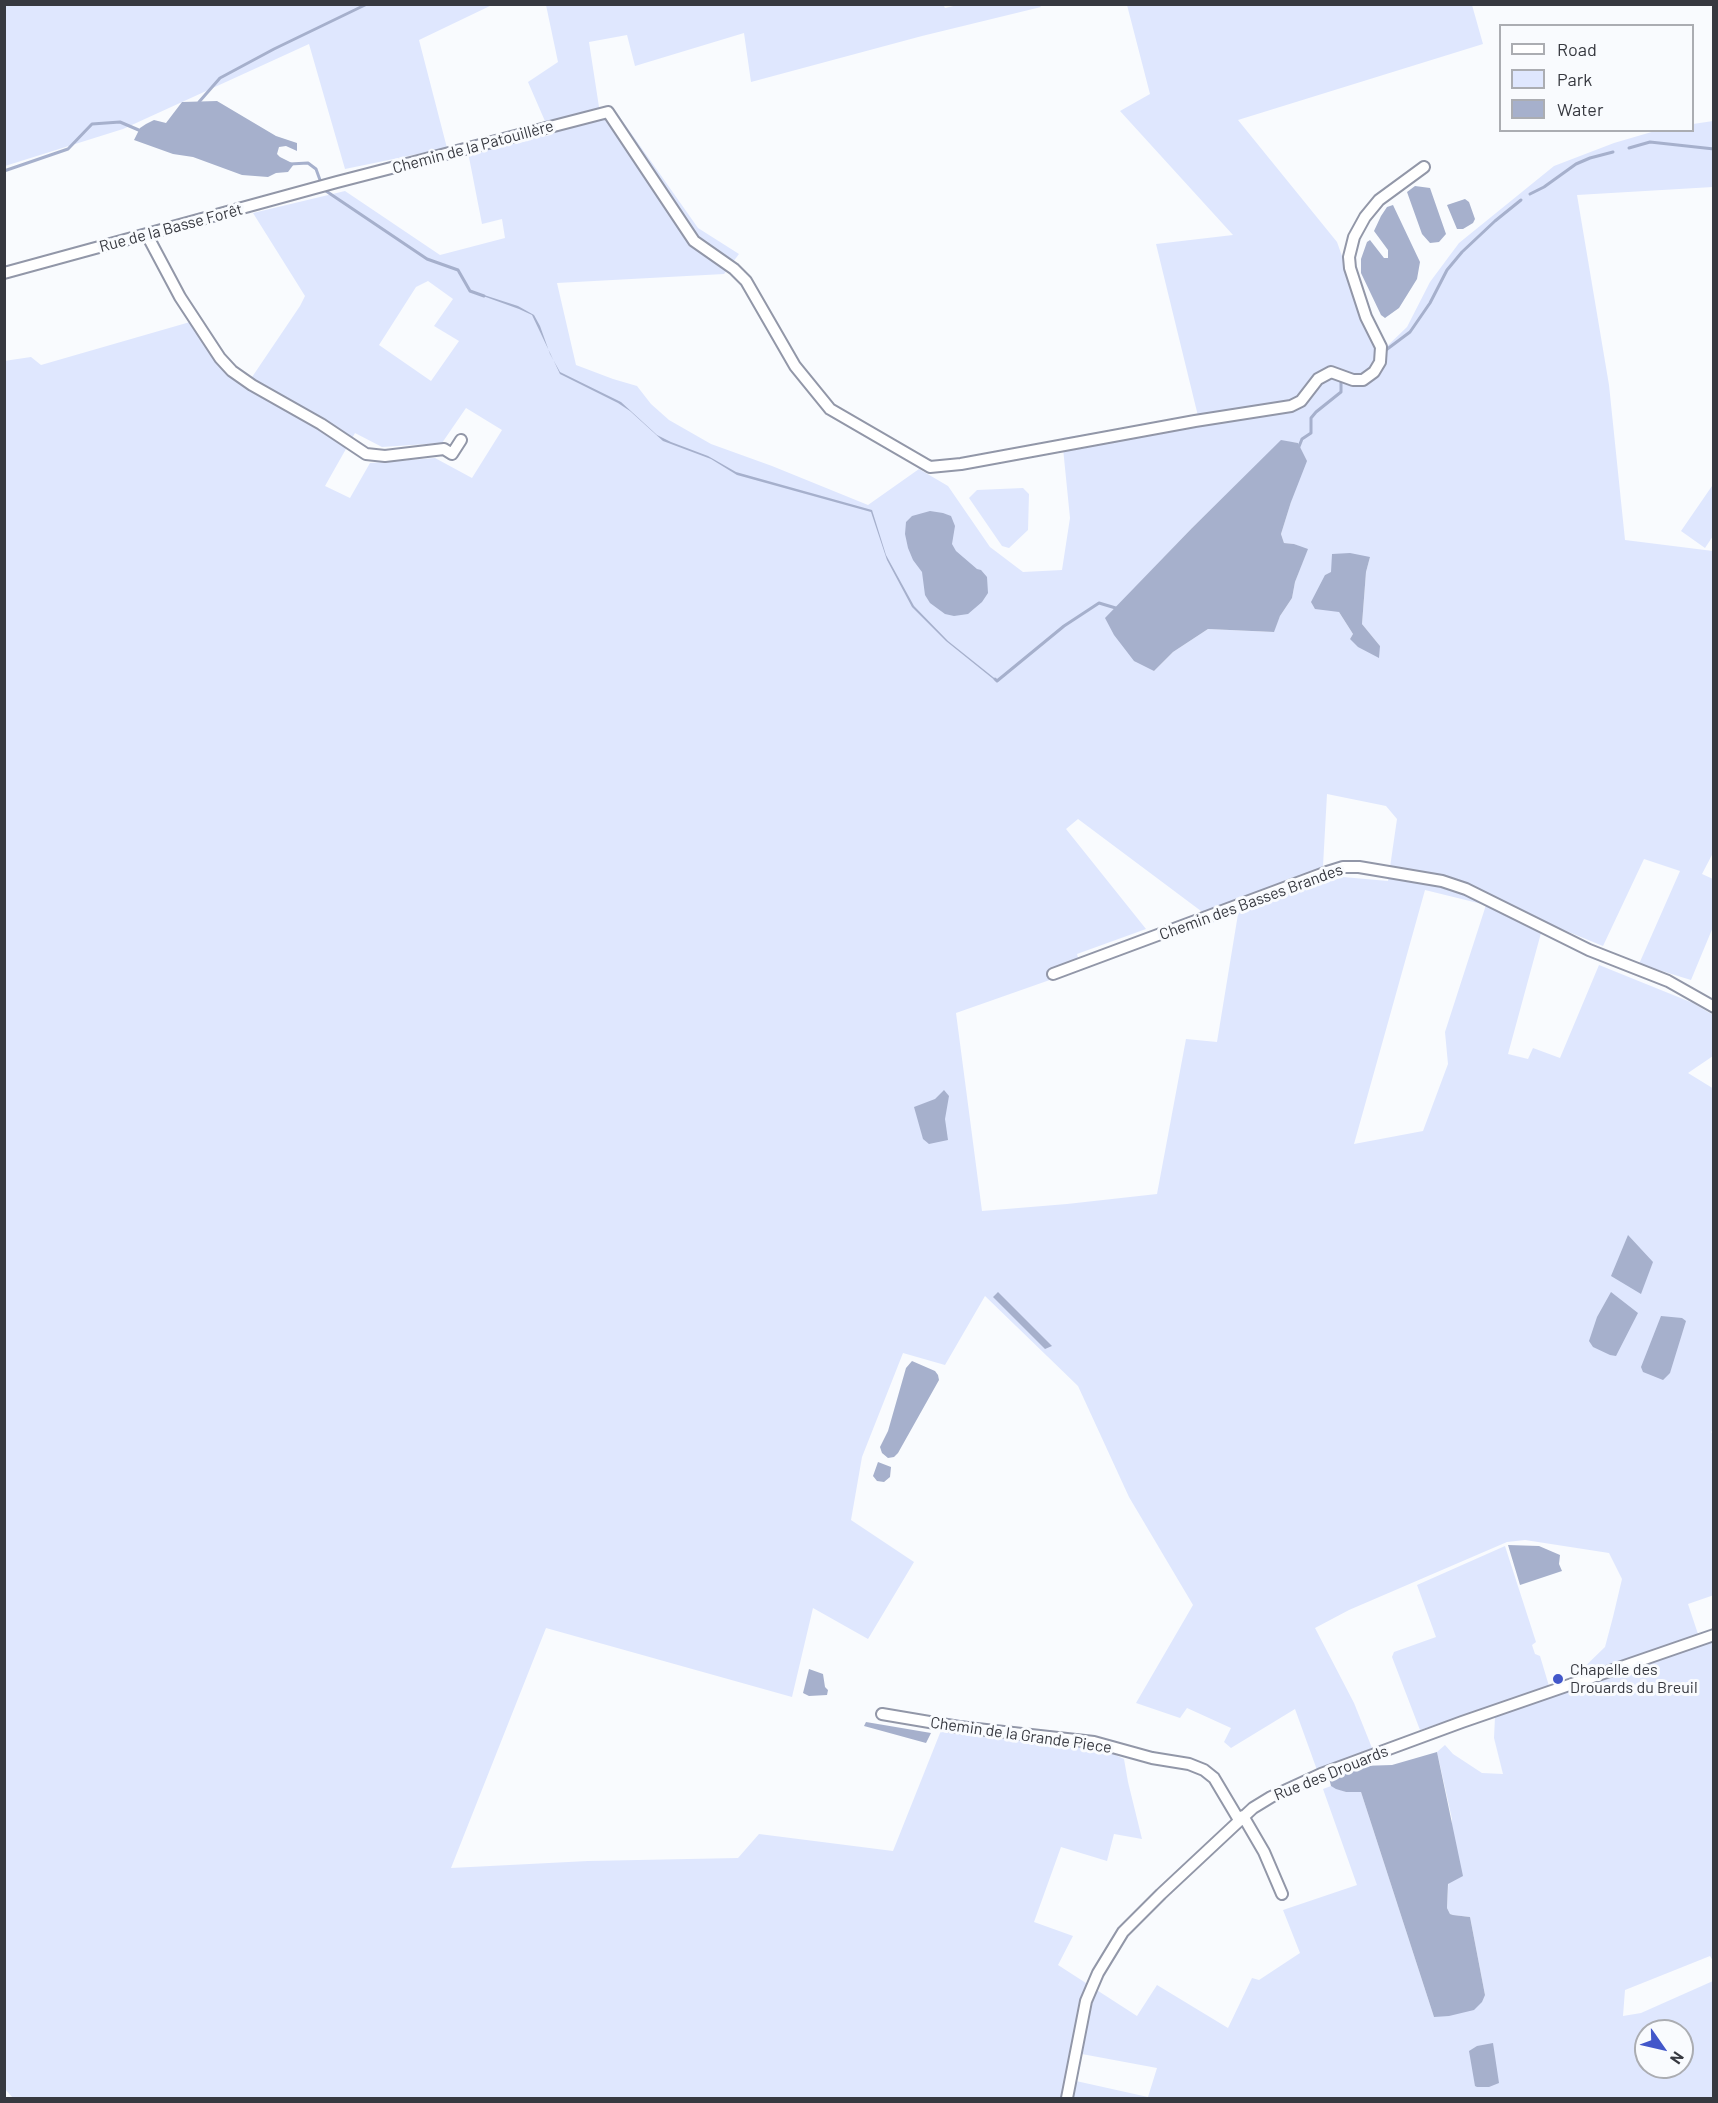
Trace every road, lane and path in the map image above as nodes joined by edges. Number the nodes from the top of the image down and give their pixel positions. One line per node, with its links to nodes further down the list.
1 (1424, 166): 2 (street, Chemin de la Patouillère)
2 (337, 182): 3 (street, Rue de la Basse Forêt)
3 (147, 235): 4 (street, Rue de la Basse Forêt); 5 (street)
4 (4, 273)
5 (460, 440)
6 (1053, 974): 7 (street, Chemin des Basses Brandes)
7 (1713, 1007)
8 (1713, 1635): 10 (street, Rue des Drouards)
9 (882, 1714): 10 (street, Chemin de la Grande Piece)
10 (1241, 1818): 11 (street, Chemin de la Grande Piece); 12 (street, Rue des Drouards)
11 (1282, 1894)
12 (1067, 2098)

